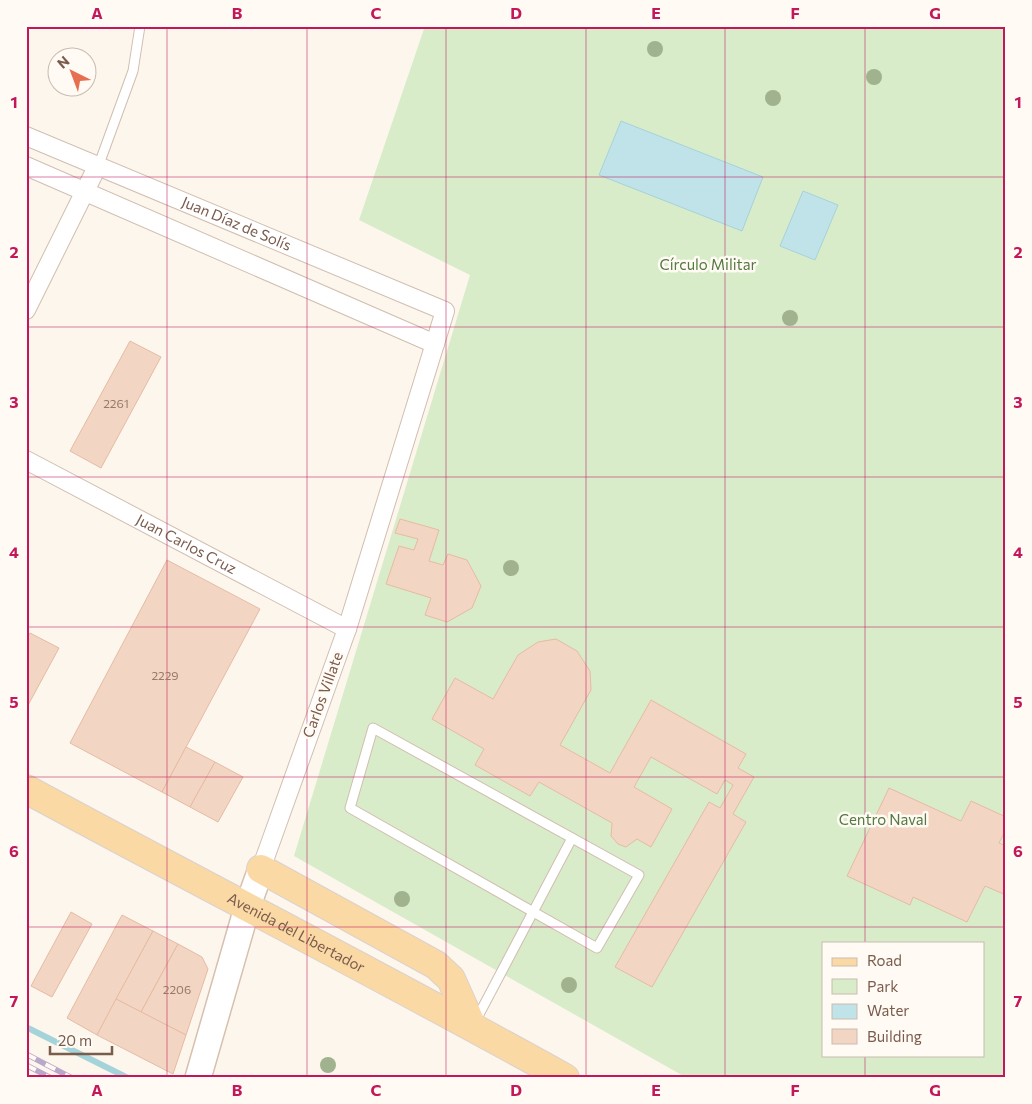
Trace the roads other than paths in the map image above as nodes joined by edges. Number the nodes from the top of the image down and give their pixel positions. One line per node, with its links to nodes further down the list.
1 (140, 26): 4 (lane)
2 (26, 136): 4 (street, Juan Díaz de Solís)
3 (26, 166): 5 (street, Juan Díaz de Solís)
4 (98, 167): 5 (street); 7 (street, Juan Díaz de Solís)
5 (86, 193): 6 (street); 8 (street, Juan Díaz de Solís)
6 (26, 310)
7 (445, 311): 8 (street, Carlos Villate)
8 (435, 344): 10 (street, Carlos Villate)
9 (26, 460): 10 (street, Juan Carlos Cruz)
10 (346, 629): 13 (street, Carlos Villate)
11 (26, 789): 14 (main road, Avenida del Libertador)
12 (572, 838): 15 (lane); 15 (lane); 15 (lane)
13 (260, 868): 14 (street, Carlos Villate); 16 (main road)
14 (247, 908): 16 (main road, Avenida del Libertador); 17 (street, Carlos Villate)
15 (533, 912): 16 (lane)
16 (472, 1026): 18 (main road, Avenida del Libertador)
17 (198, 1078)
18 (565, 1078)

